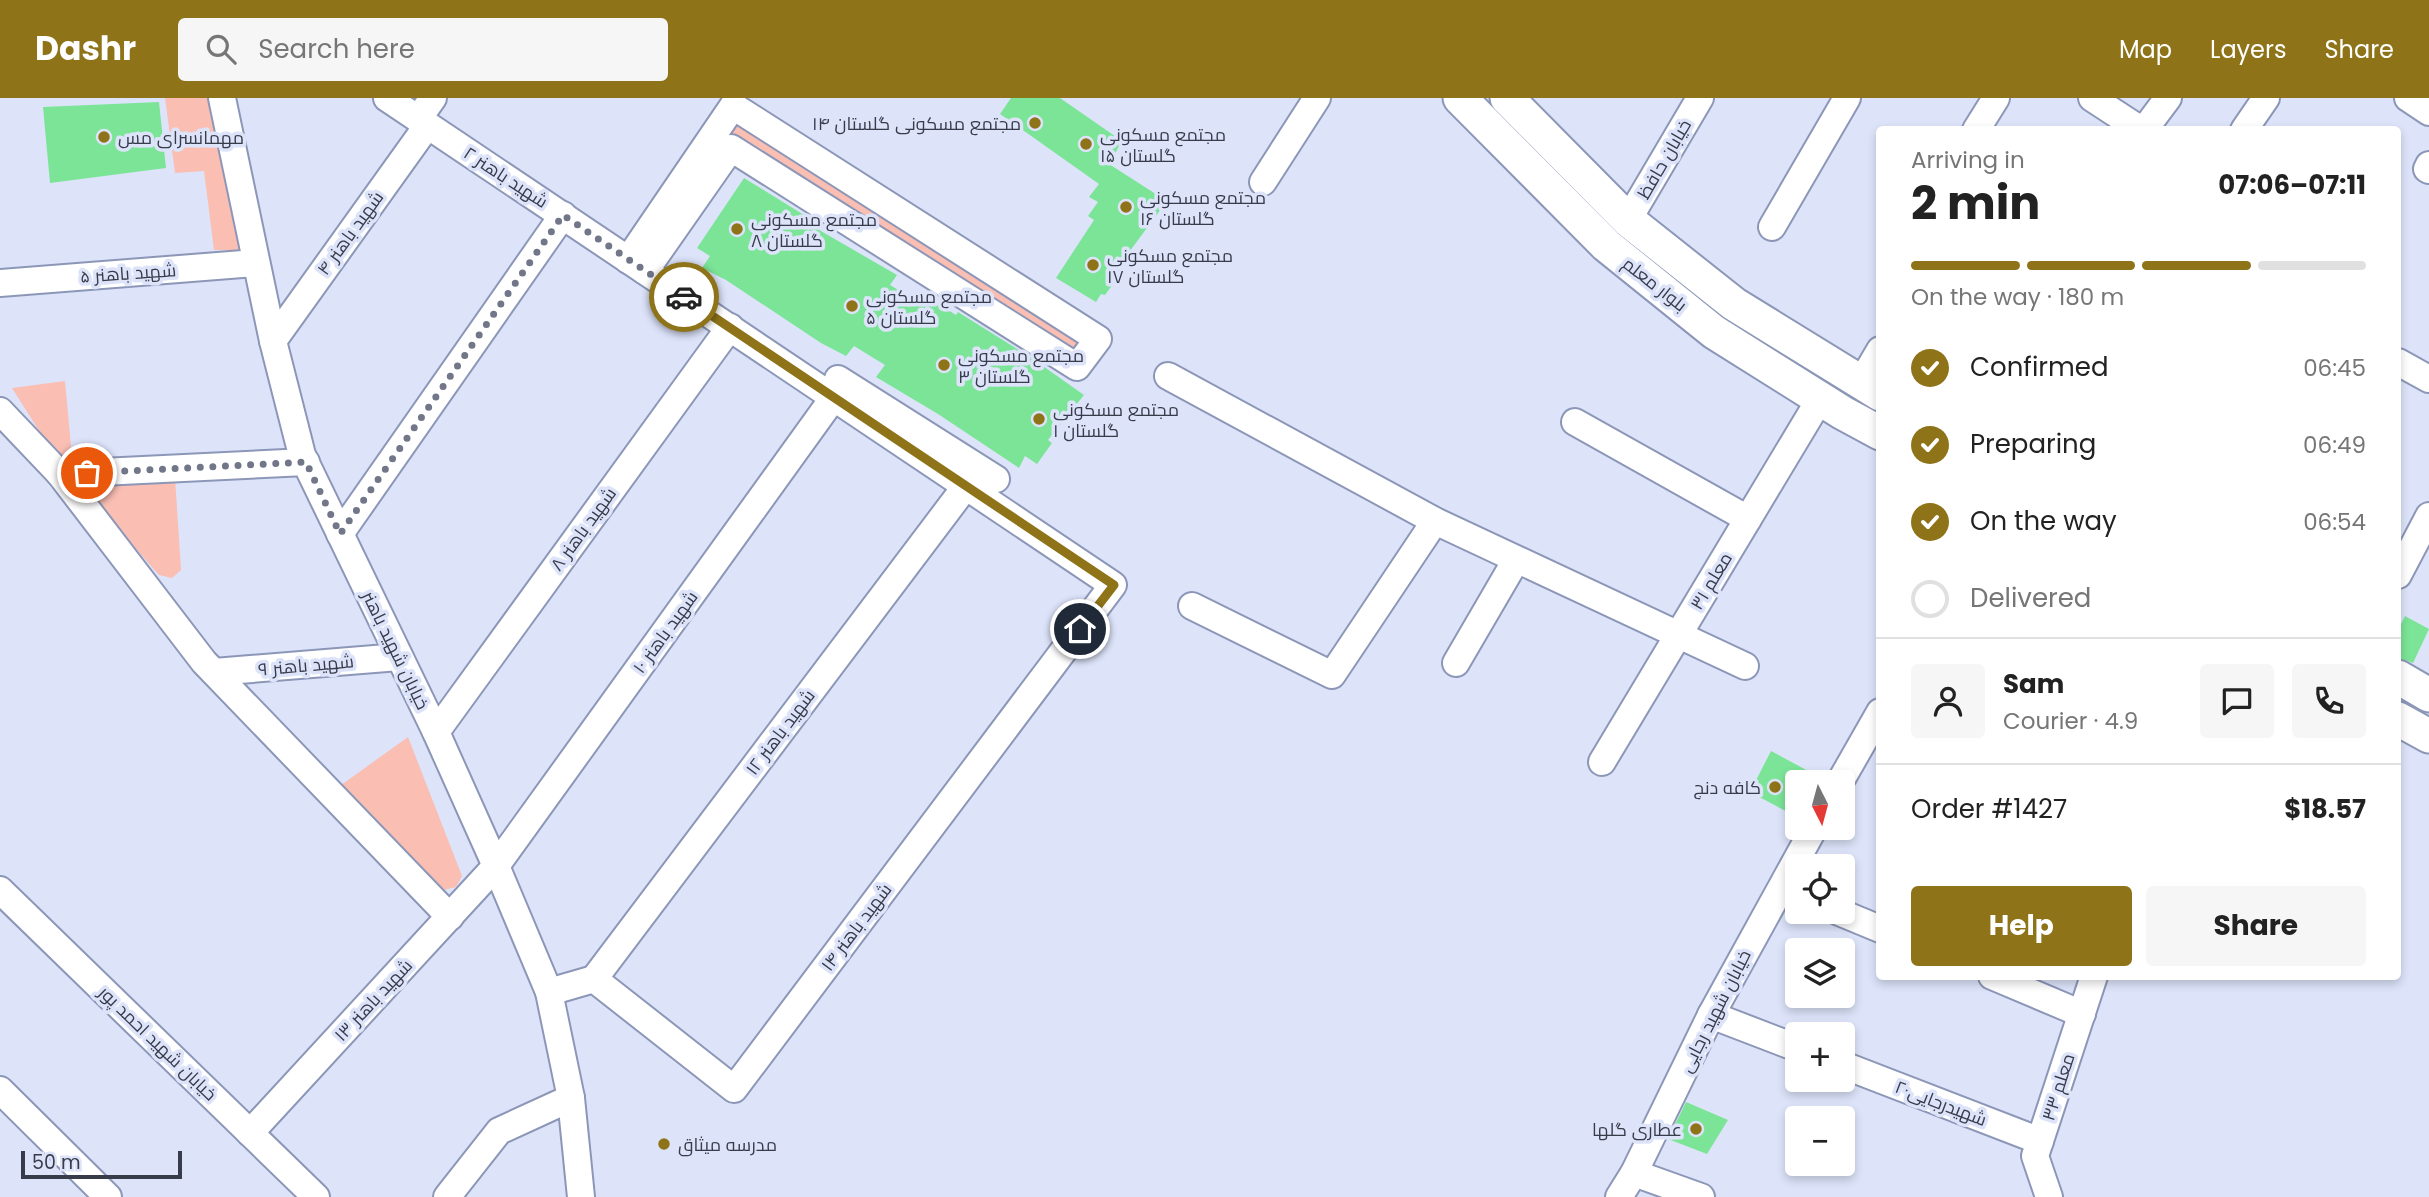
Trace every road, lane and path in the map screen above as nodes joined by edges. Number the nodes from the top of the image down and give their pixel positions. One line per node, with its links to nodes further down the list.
1 (222, 98): 27 (street, خیابان شهید باهنر)
2 (387, 98): 15 (street, شهید باهنر ۲)
3 (433, 98): 15 (street, شهید باهنر ۴)
4 (1317, 98): 23 (street)
5 (1460, 98): 38 (main road, بلوار معلم)
6 (1507, 98): 25 (main road, بلوار معلم)
7 (1700, 98): 25 (street, خیابان حافظ)
8 (1847, 98): 26 (street)
9 (1996, 98): 16 (street)
10 (2092, 98): 17 (street)
11 (2168, 98): 18 (street)
12 (2266, 98): 19 (street)
13 (2408, 98): 14 (street)
14 (2429, 111)
15 (422, 122): 24 (street, شهید باهنر ۲); 31 (street, شهید باهنر ۴)
16 (1978, 126)
17 (2137, 126)
18 (2146, 126)
19 (2247, 126)
20 (722, 142): 20 (street); 28 (street)
21 (2429, 165): 22 (street)
22 (2429, 170)
23 (1263, 182)
24 (563, 215): 28 (street, شهید باهنر ۲); 49 (street)
25 (1628, 220): 36 (main road, بلوار معلم)
26 (1773, 227)
27 (256, 263): 29 (street, شهید باهنر ۵); 31 (street, خیابان شهید باهنر)
28 (642, 263): 30 (street, شهید باهنر ۲); 44 (street)
29 (0, 283)
30 (730, 327): 37 (street, شهید باهنر ۲); 63 (street, شهید باهنر ۸)
31 (273, 341): 42 (street, خیابان شهید باهنر)
32 (2401, 364): 35 (street)
33 (1876, 366): 36 (street)
34 (1168, 376): 48 (street)
35 (2429, 379)
36 (1870, 389)
37 (835, 397): 45 (street, شهید باهنر ۲); 67 (street, شهید باهنر ۱۰)
38 (1820, 399): 41 (main road, بلوار معلم); 47 (street, معلم ۳۱)
39 (0, 411): 43 (street)
40 (1575, 422): 47 (street)
41 (1876, 431)
42 (306, 462): 43 (street); 49 (street, خیابان شهید باهنر)
43 (60, 474): 58 (street)
44 (996, 480)
45 (966, 486): 52 (street, شهید باهنر ۲); 73 (street, شهید باهنر ۱۲)
46 (2429, 516): 51 (street)
47 (1748, 519): 54 (street, معلم ۳۱)
48 (1435, 521): 50 (street); 53 (street)
49 (340, 534): 55 (street, خیابان شهید باهنر)
50 (1516, 560): 54 (street); 56 (street)
51 (2401, 569)
52 (1114, 585): 73 (street, شهید باهنر ۱۴)
53 (1192, 606)
54 (1678, 635): 57 (street); 65 (street, معلم ۳۱)
55 (399, 657): 58 (street, شهید باهنر ۹); 63 (street, خیابان شهید باهنر)
56 (1456, 663)
57 (1745, 666)
58 (214, 673): 70 (street)
59 (2401, 679): 60 (main road)
60 (2429, 695)
61 (1876, 719): 66 (street)
62 (2401, 721): 64 (main road)
63 (436, 732): 67 (street, خیابان شهید باهنر)
64 (2429, 736)
65 (1602, 762)
66 (1847, 770)
67 (496, 866): 70 (street, شهید باهنر ۱۳); 76 (street, خیابان شهید باهنر)
68 (0, 890): 83 (street, خیابان شهید احمد پور)
69 (1785, 897): 78 (street, خیابان شهید رجایی)
70 (450, 918): 83 (street, شهید باهنر ۱۳)
71 (1855, 919): 72 (street)
72 (1876, 927)
73 (594, 979): 76 (street)
74 (2002, 980): 77 (street)
75 (2093, 980): 77 (street, معلم ۳۳)
76 (549, 992): 82 (street, خیابان شهید باهنر)
77 (2082, 1014): 84 (street, معلم ۳۳)
78 (1711, 1015): 79 (street); 85 (street, خیابان شهید رجایی)
79 (1785, 1043)
80 (1855, 1071): 84 (street, شهیدرجایی۲۰)
81 (0, 1090): 86 (street)
82 (571, 1098): 88 (street); 89 (street, خیابان شهید باهنر)
83 (250, 1133): 87 (street, خیابان شهید احمد پور)
84 (2040, 1141): 92 (street, معلم ۳۳)
85 (1634, 1173): 90 (street, خیابان شهید رجایی); 91 (street)
86 (102, 1191)
87 (316, 1197)
88 (447, 1197)
89 (582, 1197)
90 (1619, 1197)
91 (1701, 1197)
92 (2049, 1197)

